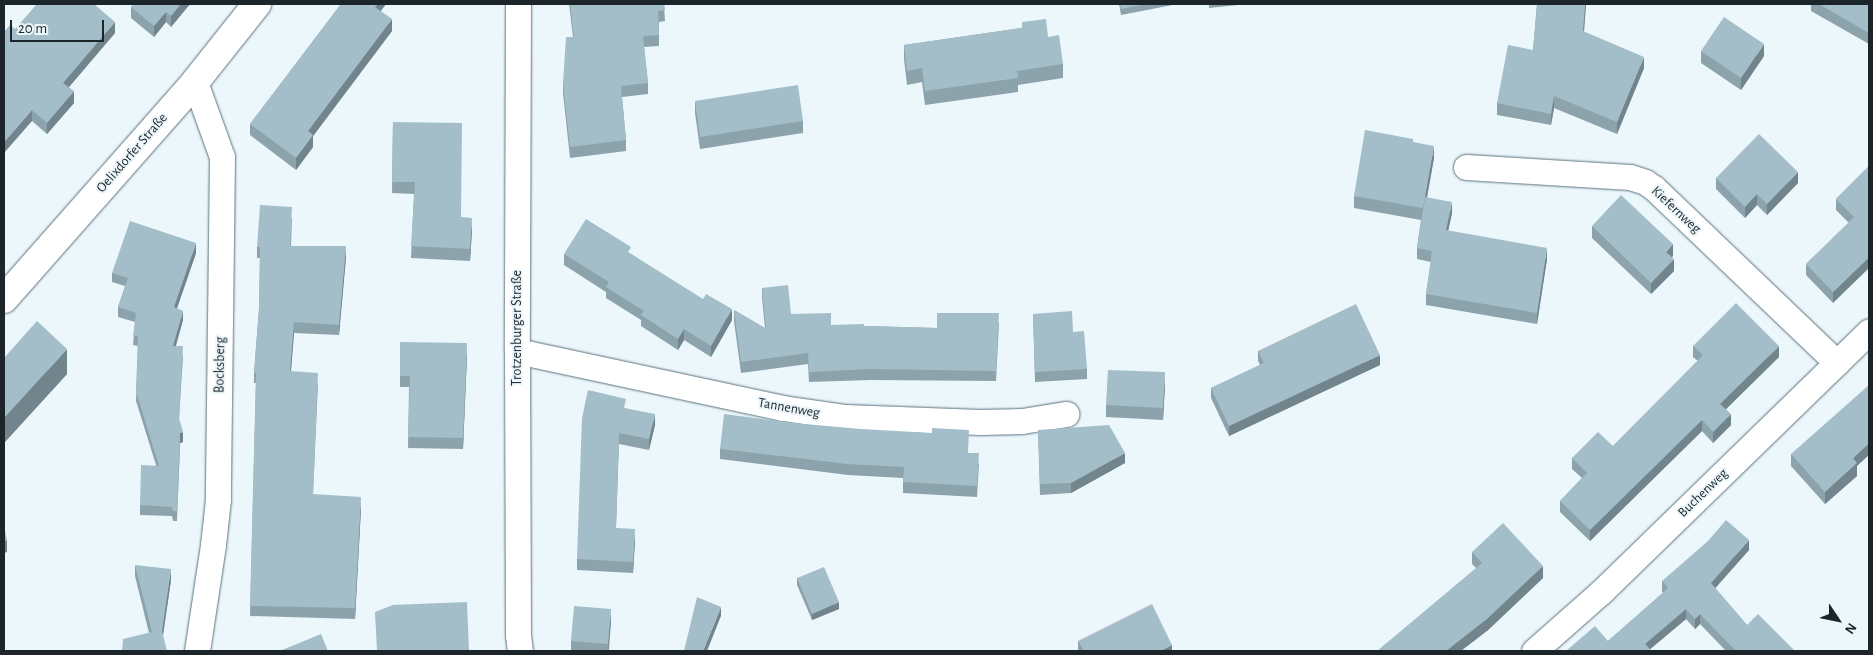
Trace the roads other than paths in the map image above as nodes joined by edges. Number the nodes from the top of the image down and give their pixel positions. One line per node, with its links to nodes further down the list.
1 (257, 4): 3 (street, Oelixdorfer Straße)
2 (518, 4): 7 (street, Trotzenburger Straße)
3 (195, 82): 5 (street, Oelixdorfer Straße); 10 (street, Bocksberg)
4 (1466, 167): 8 (street, Kiefernweg)
5 (4, 299)
6 (1869, 331): 8 (street, Buchenweg)
7 (517, 351): 9 (street, Tannenweg); 11 (street, Trotzenburger Straße)
8 (1837, 363): 12 (street, Buchenweg)
9 (1066, 414)
10 (197, 651)
11 (520, 651)
12 (1534, 651)

